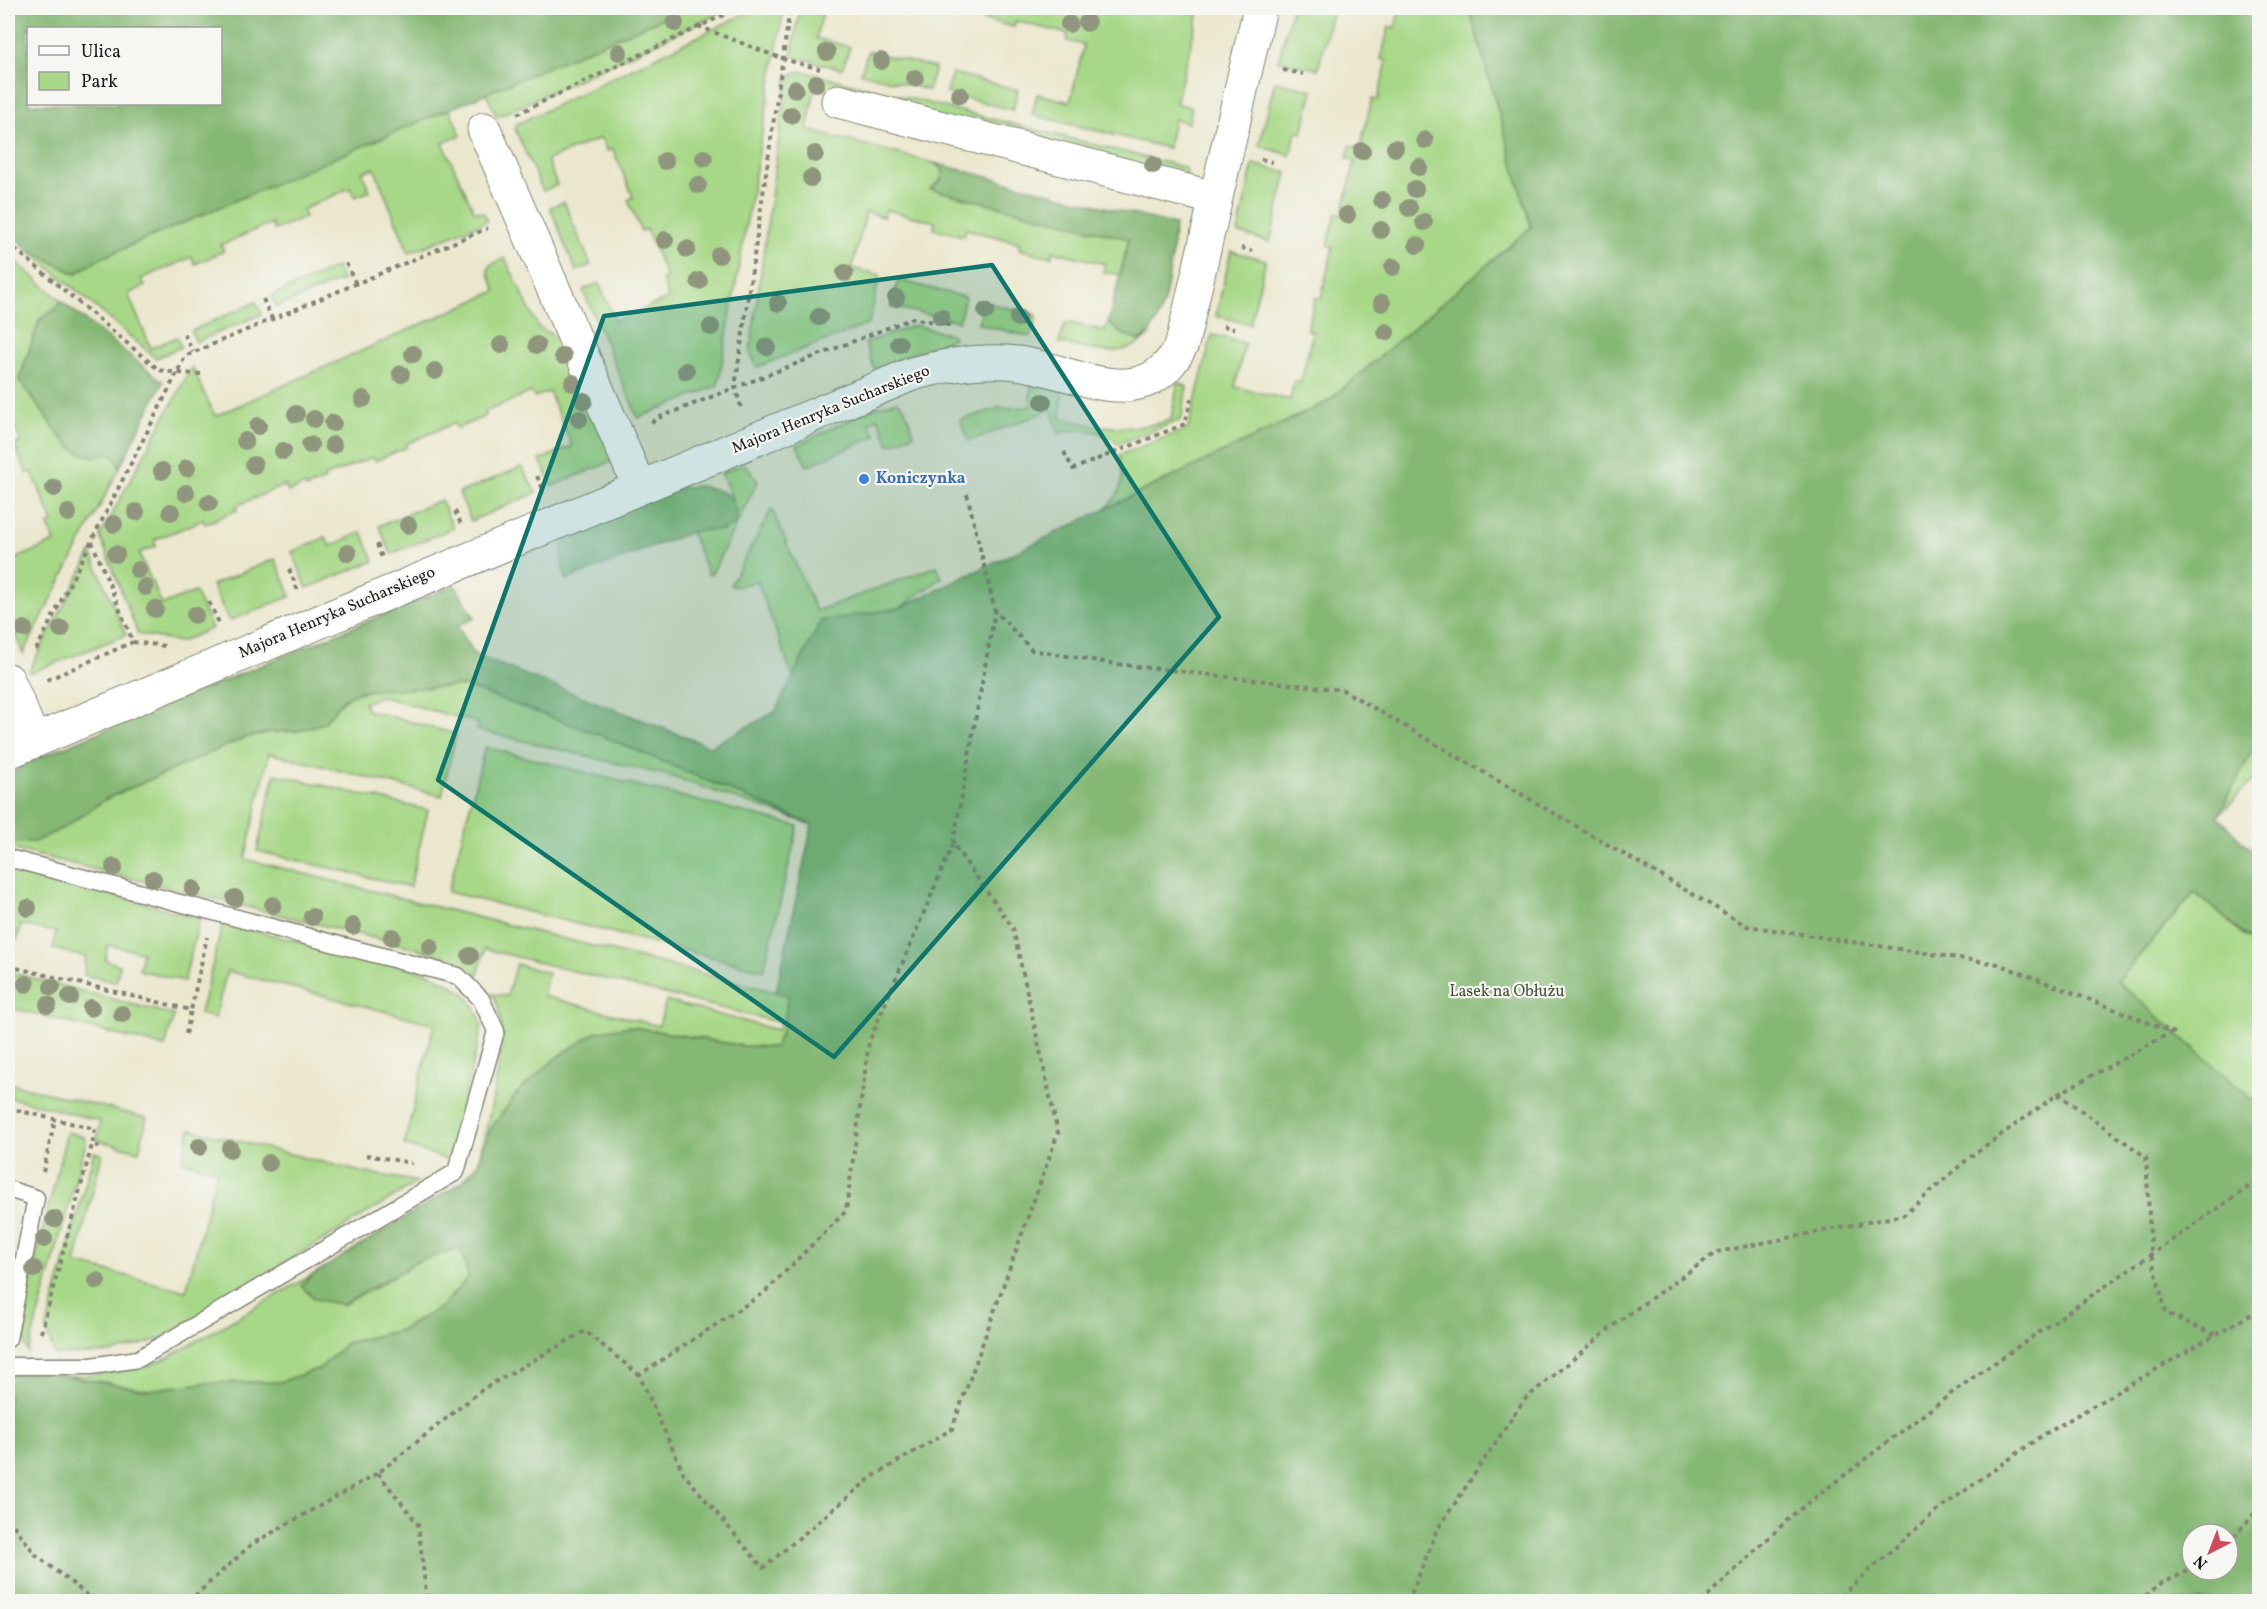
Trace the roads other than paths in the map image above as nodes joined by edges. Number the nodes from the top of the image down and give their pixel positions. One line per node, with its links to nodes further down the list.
1 (1260, 8): 4 (street, Majora Henryka Sucharskiego)
2 (833, 86): 4 (street)
3 (484, 129): 5 (street)
4 (1214, 198): 5 (street, Majora Henryka Sucharskiego)
5 (634, 473): 7 (street, Majora Henryka Sucharskiego)
6 (11, 687): 7 (street, Majora Henryka Sucharskiego)
7 (21, 747)
8 (8, 858): 11 (lane)
9 (8, 1189): 10 (lane)
10 (8, 1339)
11 (8, 1366)

